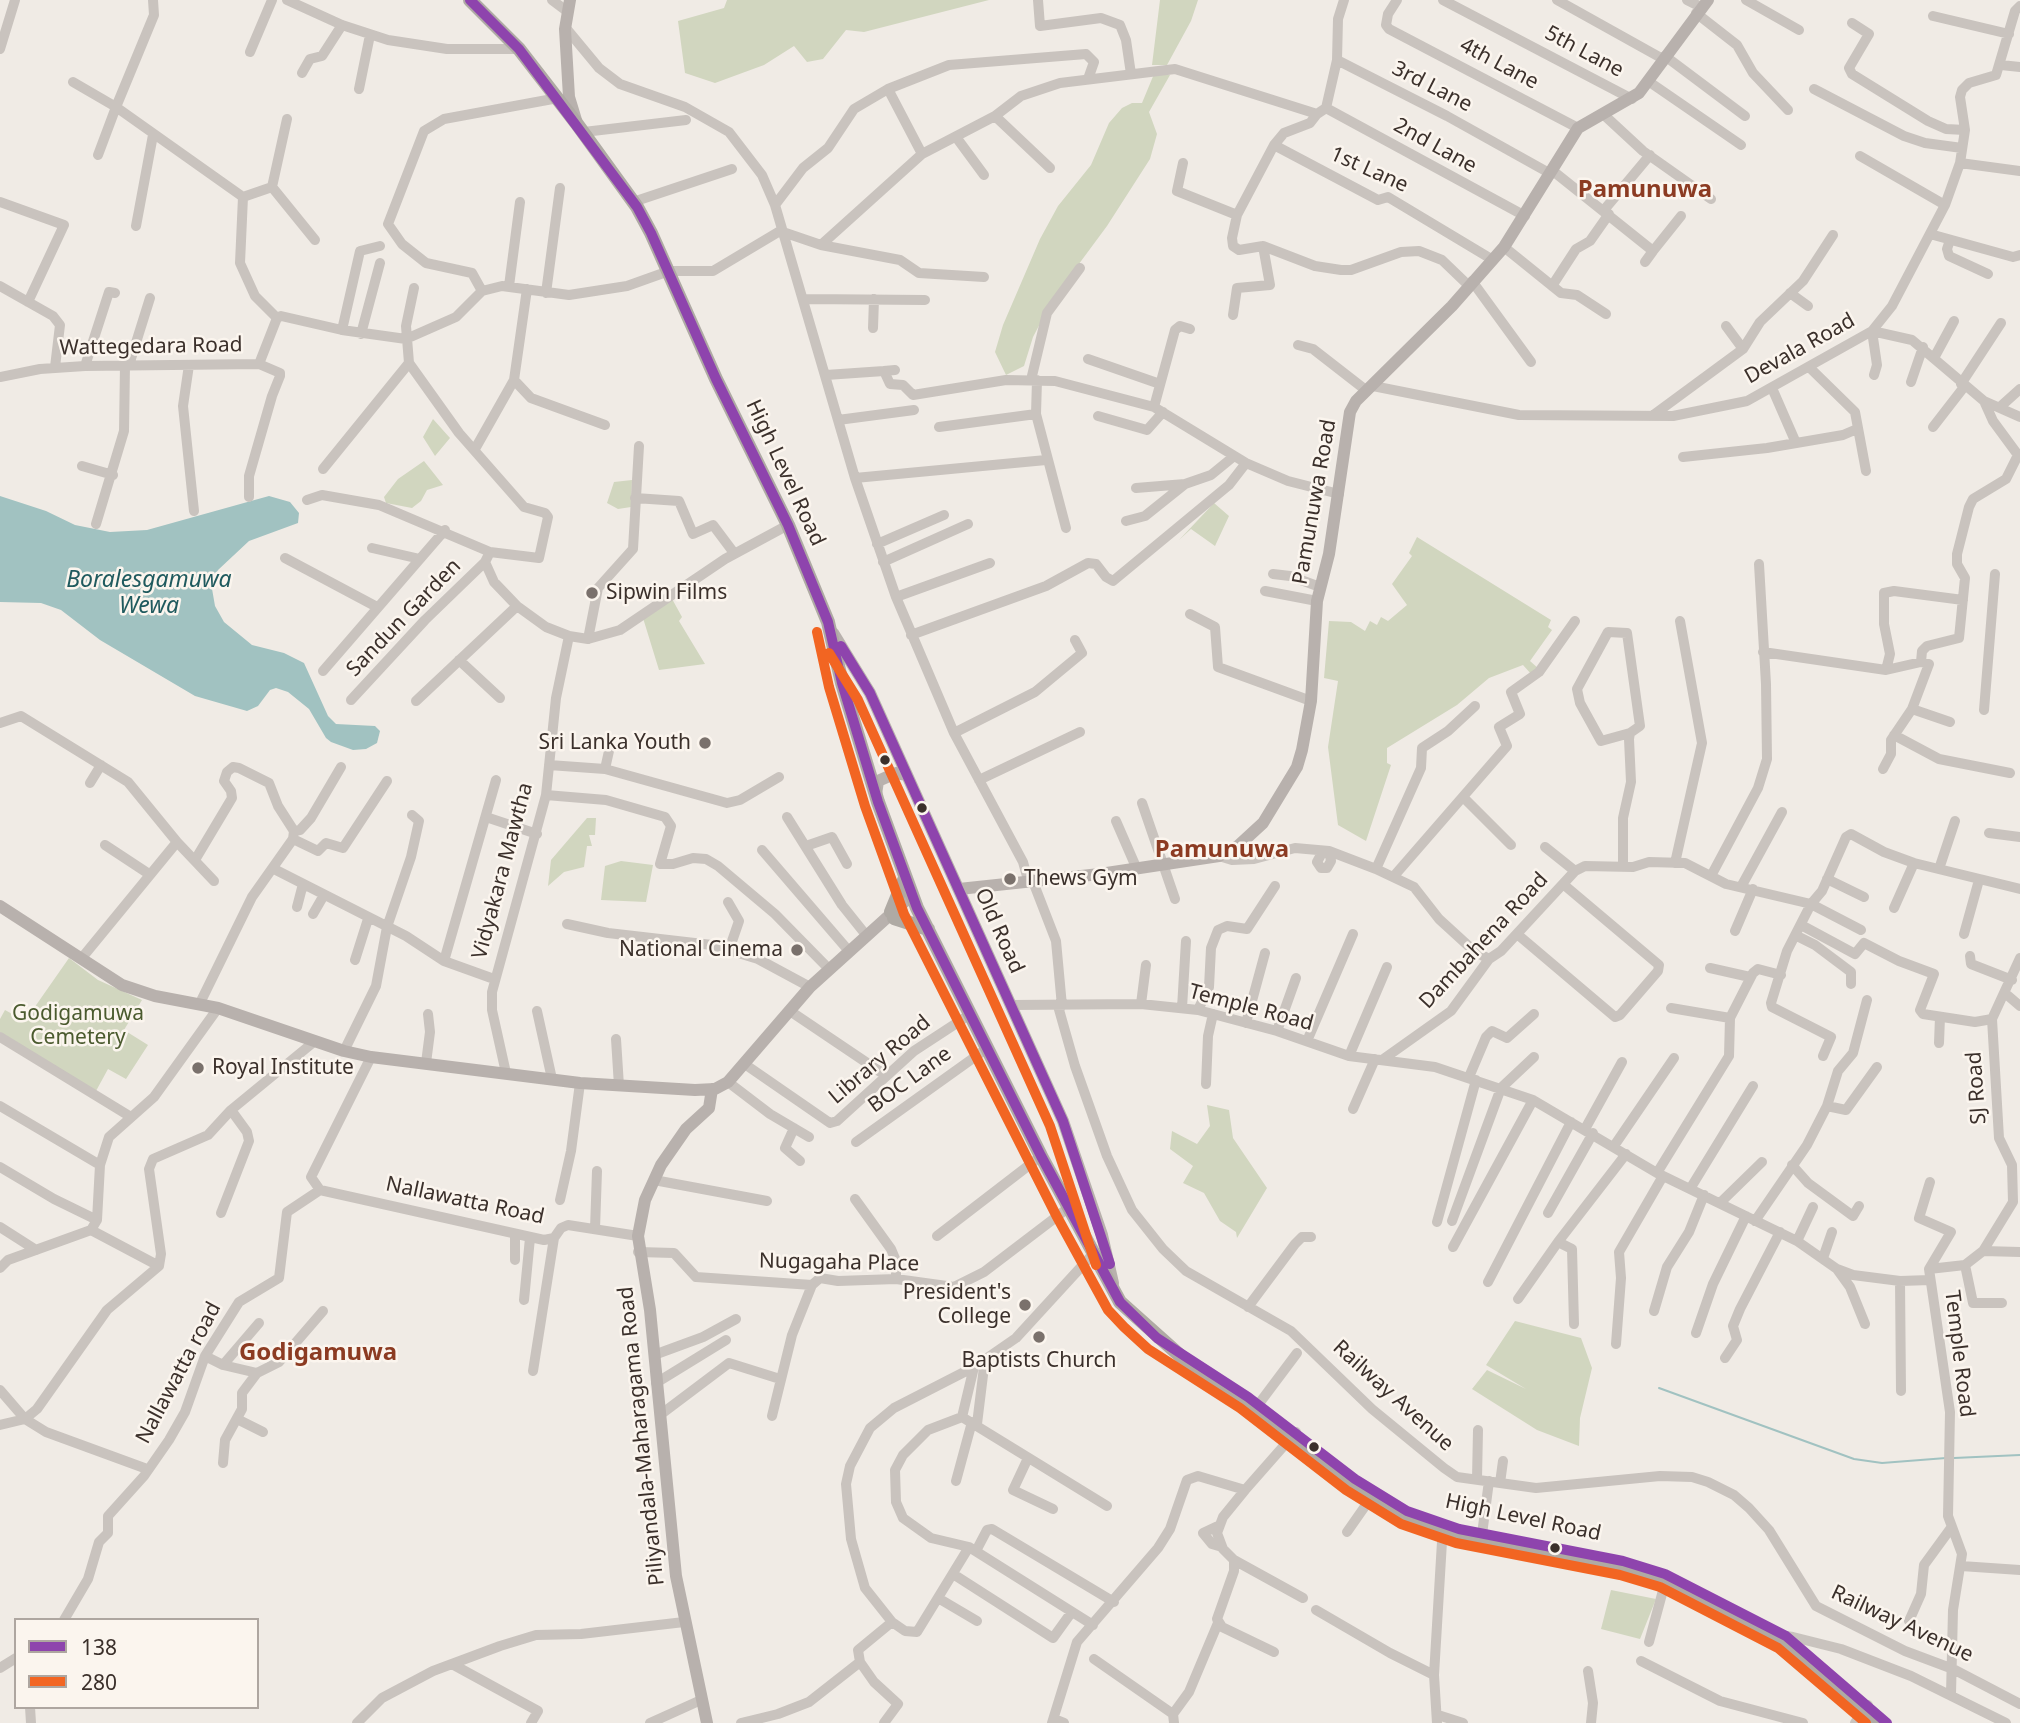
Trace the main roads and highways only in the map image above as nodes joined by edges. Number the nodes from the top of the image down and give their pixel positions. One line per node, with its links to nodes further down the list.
1 (470, 0): 4 (highway, High Level Road)
2 (569, 6): 4 (main road)
3 (1702, 7): 9 (main road, Pamunuwa Road)
4 (581, 128): 5 (highway, High Level Road)
5 (831, 629): 6 (main road, Old Road); 7 (highway, High Level Road)
6 (907, 775): 7 (main road); 9 (main road, Old Road)
7 (876, 795): 8 (highway, High Level Road)
8 (905, 878): 10 (highway, High Level Road); 12 (highway)
9 (959, 889): 17 (main road, Old Road)
10 (915, 902): 12 (main road); 13 (highway, High Level Road)
11 (0, 905): 15 (main road)
12 (890, 917): 13 (highway); 14 (main road)
13 (928, 929): 18 (highway, High Level Road)
14 (712, 1089): 15 (main road); 16 (main road, Piliyandala-Maharagama Road)
15 (698, 1090): 16 (main road)
16 (697, 1117): 25 (main road, Piliyandala-Maharagama Road)
17 (1102, 1235): 18 (main road); 19 (main road, Old Road)
18 (1089, 1248): 19 (highway, High Level Road)
19 (1114, 1291): 20 (highway, High Level Road)
20 (1157, 1338): 21 (highway, High Level Road); 21 (highway, High Level Road)
21 (1293, 1434): 22 (highway, High Level Road)
22 (1481, 1538): 23 (highway, High Level Road); 23 (highway, High Level Road)
23 (1782, 1639): 24 (highway, High Level Road)
24 (1863, 1713): 26 (highway, High Level Road); 27 (highway, High Level Road)
25 (707, 1723)
26 (1875, 1723)
27 (1887, 1723)

